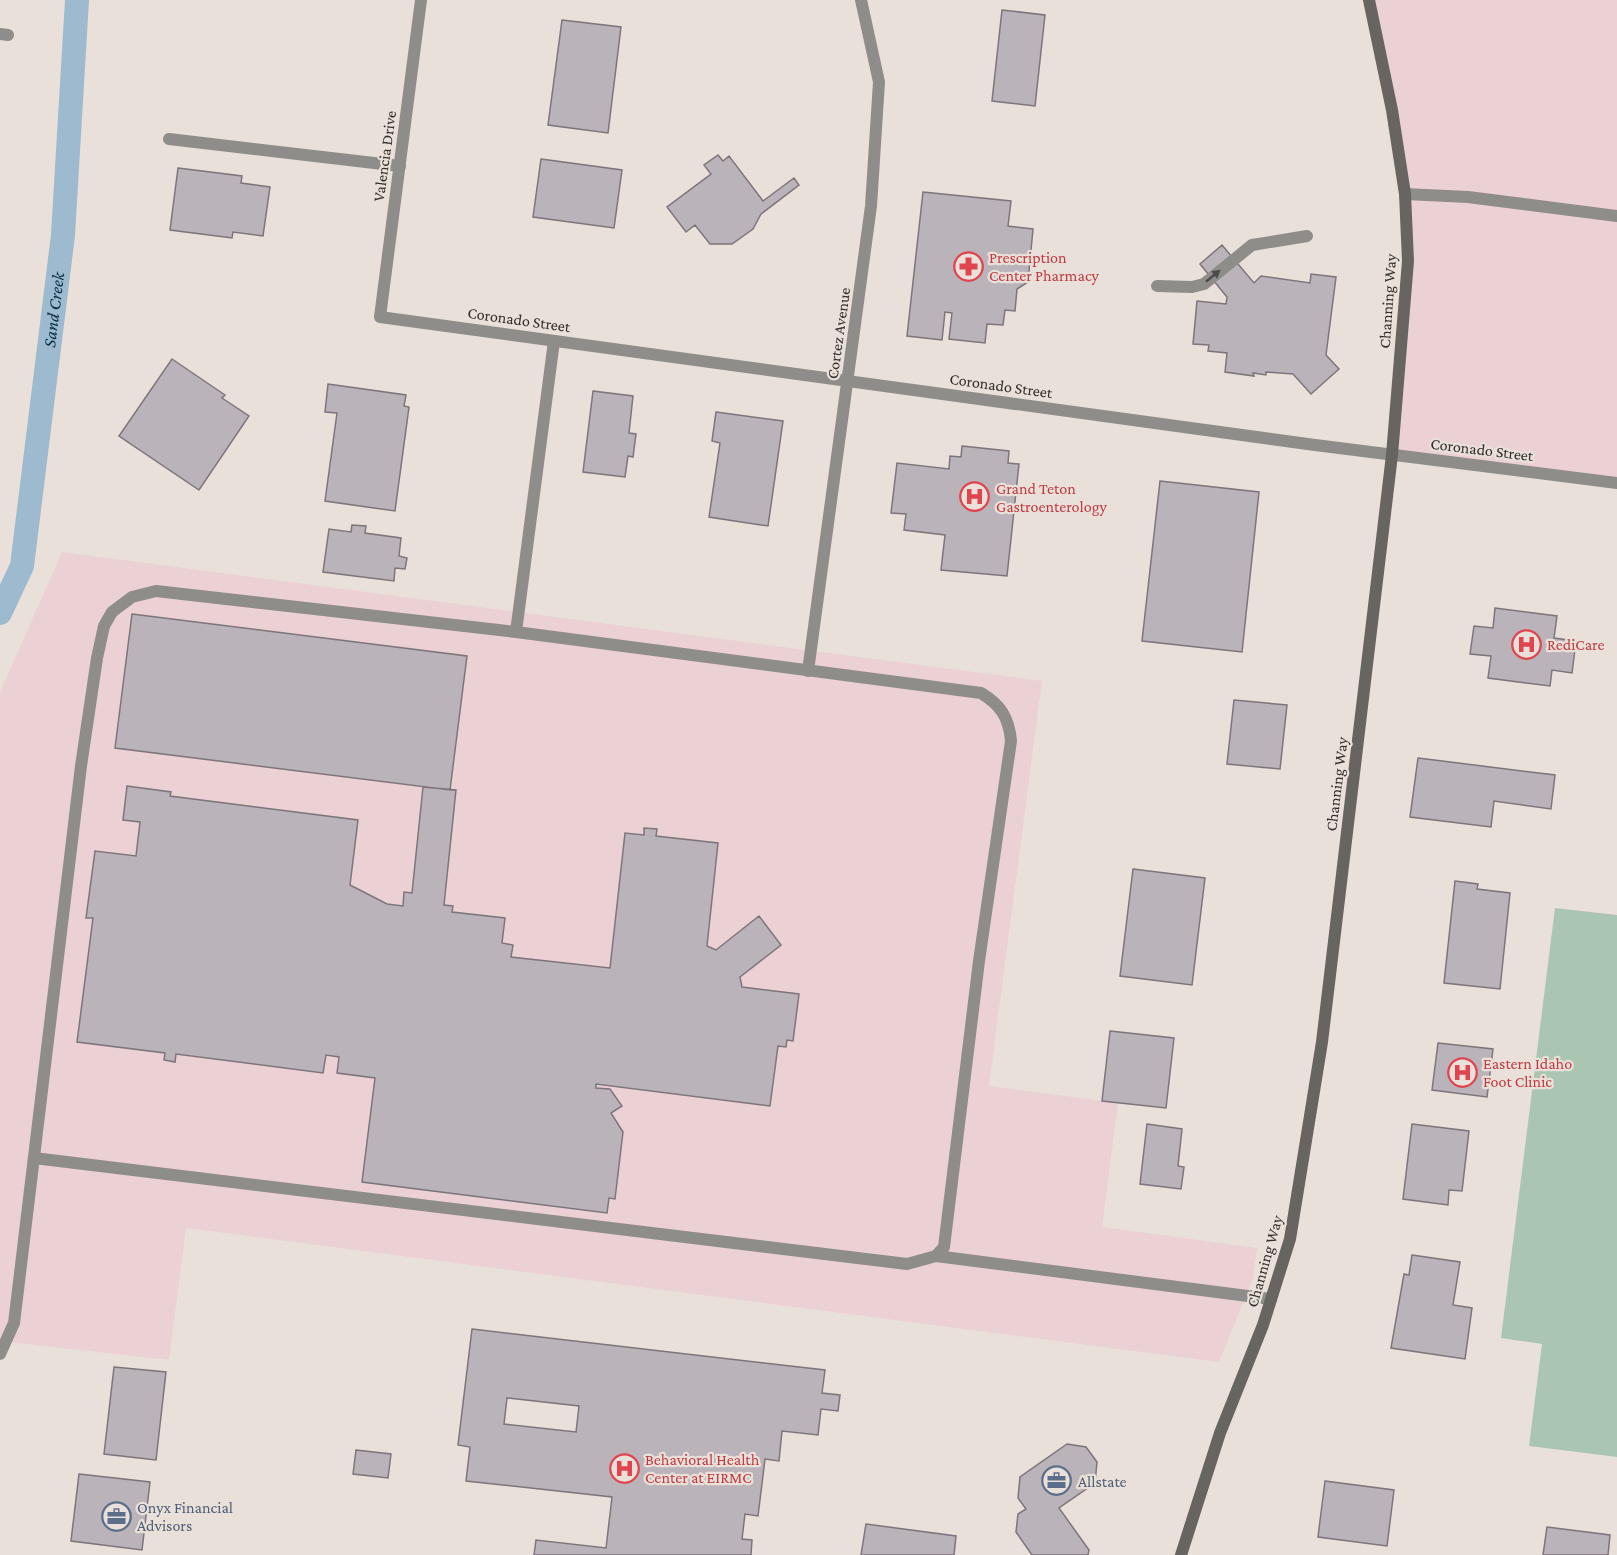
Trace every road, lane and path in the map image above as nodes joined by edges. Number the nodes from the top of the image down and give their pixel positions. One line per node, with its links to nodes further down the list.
1 (422, 0): 5 (street, Valencia Drive)
2 (861, 0): 12 (street, Cortez Avenue)
3 (1369, 0): 6 (main road, Channing Way)
4 (169, 139): 5 (street)
5 (400, 166): 10 (street, Valencia Drive)
6 (1405, 194): 7 (street); 13 (main road, Channing Way)
7 (1617, 216)
8 (1307, 236): 9 (street, one-way to 8)
9 (1157, 286)
10 (380, 317): 11 (street, Coronado Street)
11 (554, 341): 12 (street, Coronado Street); 15 (street)
12 (848, 381): 13 (street, Coronado Street); 16 (street, Cortez Avenue)
13 (1392, 455): 14 (street, Coronado Street); 19 (main road, Channing Way)
14 (1617, 483)
15 (516, 632): 16 (street); 17 (street)
16 (808, 671): 18 (street)
17 (34, 1158): 18 (street); 20 (street)
18 (936, 1256): 19 (street)
19 (1271, 1299): 21 (main road, Channing Way)
20 (0, 1354)
21 (1181, 1555)

